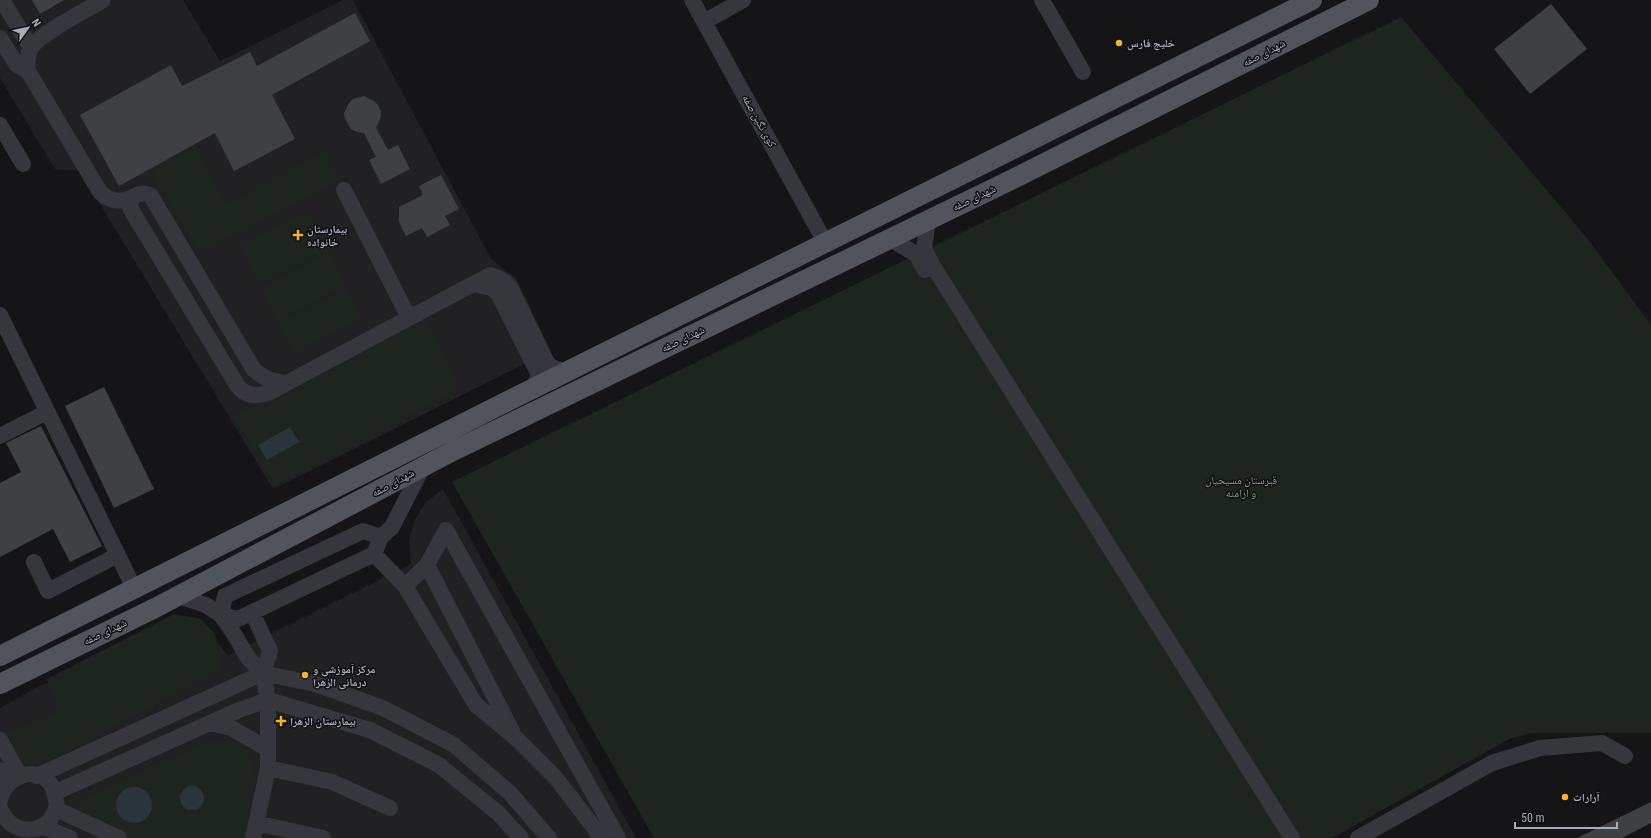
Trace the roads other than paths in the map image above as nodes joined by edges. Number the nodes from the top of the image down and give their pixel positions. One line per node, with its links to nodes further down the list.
1 (2, 0): 10 (lane)
2 (103, 0): 10 (lane)
3 (692, 0): 8 (lane, کوی نگین صفه)
4 (743, 0): 8 (lane)
5 (1042, 0): 12 (lane)
6 (1312, 0): 13 (main road, شهدای صفه)
7 (1369, 0): 15 (main road, شهدای صفه)
8 (704, 22): 21 (lane, کوی نگین صفه)
9 (0, 38): 11 (lane)
10 (31, 48): 11 (lane)
11 (28, 71): 18 (lane)
12 (1083, 72)
13 (1098, 106): 15 (main road); 21 (main road, شهدای صفه)
14 (0, 125): 16 (lane)
15 (1110, 130): 19 (main road, شهدای صفه)
16 (23, 164)
17 (344, 190): 24 (lane)
18 (133, 197): 26 (lane); 26 (lane)
19 (928, 220): 20 (main road, شهدای صفه); 69 (lane)
20 (890, 239): 30 (main road, شهدای صفه); 68 (lane)
21 (826, 242): 25 (main road, شهدای صفه)
22 (473, 284): 24 (lane); 25 (lane); 27 (lane)
23 (0, 316): 28 (lane)
24 (409, 318): 26 (lane)
25 (567, 371): 27 (main road, شهدای صفه)
26 (284, 383)
27 (534, 388): 37 (main road, شهدای صفه)
28 (47, 412): 29 (lane); 33 (lane)
29 (0, 436)
30 (422, 468): 31 (lane); 38 (main road, شهدای صفه)
31 (381, 537): 32 (lane); 40 (lane)
32 (374, 554): 36 (lane); 39 (lane)
33 (118, 555): 34 (lane); 37 (lane)
34 (34, 562)
35 (427, 565): 36 (lane); 47 (lane); 67 (lane)
36 (405, 586): 47 (lane)
37 (134, 588): 41 (main road, شهدای صفه)
38 (178, 596): 40 (lane); 43 (main road, شهدای صفه)
39 (252, 612): 40 (lane); 42 (lane)
40 (221, 616): 42 (lane)
41 (0, 656)
42 (263, 673): 44 (lane); 46 (lane); 54 (lane)
43 (1, 686)
44 (268, 700): 45 (lane); 49 (lane); 50 (lane)
45 (211, 723): 49 (lane); 56 (lane)
46 (435, 735): 50 (lane); 65 (lane)
47 (516, 738): 66 (lane)
48 (0, 740): 55 (lane)
49 (268, 749): 52 (lane)
50 (418, 754): 64 (lane)
51 (1625, 756): 70 (lane)
52 (268, 768): 57 (lane); 60 (lane)
53 (0, 770): 55 (lane)
54 (37, 776): 55 (lane); 56 (lane)
55 (6, 788)
56 (55, 801): 59 (lane); 62 (lane)
57 (390, 808)
58 (1, 815): 59 (lane)
59 (42, 826): 61 (lane)
60 (255, 830): 63 (lane)
61 (70, 838)
62 (119, 838)
63 (323, 838)
64 (521, 838)
65 (549, 838)
66 (600, 838)
67 (618, 838)
68 (1282, 838)
69 (1292, 838)
70 (1358, 838)

